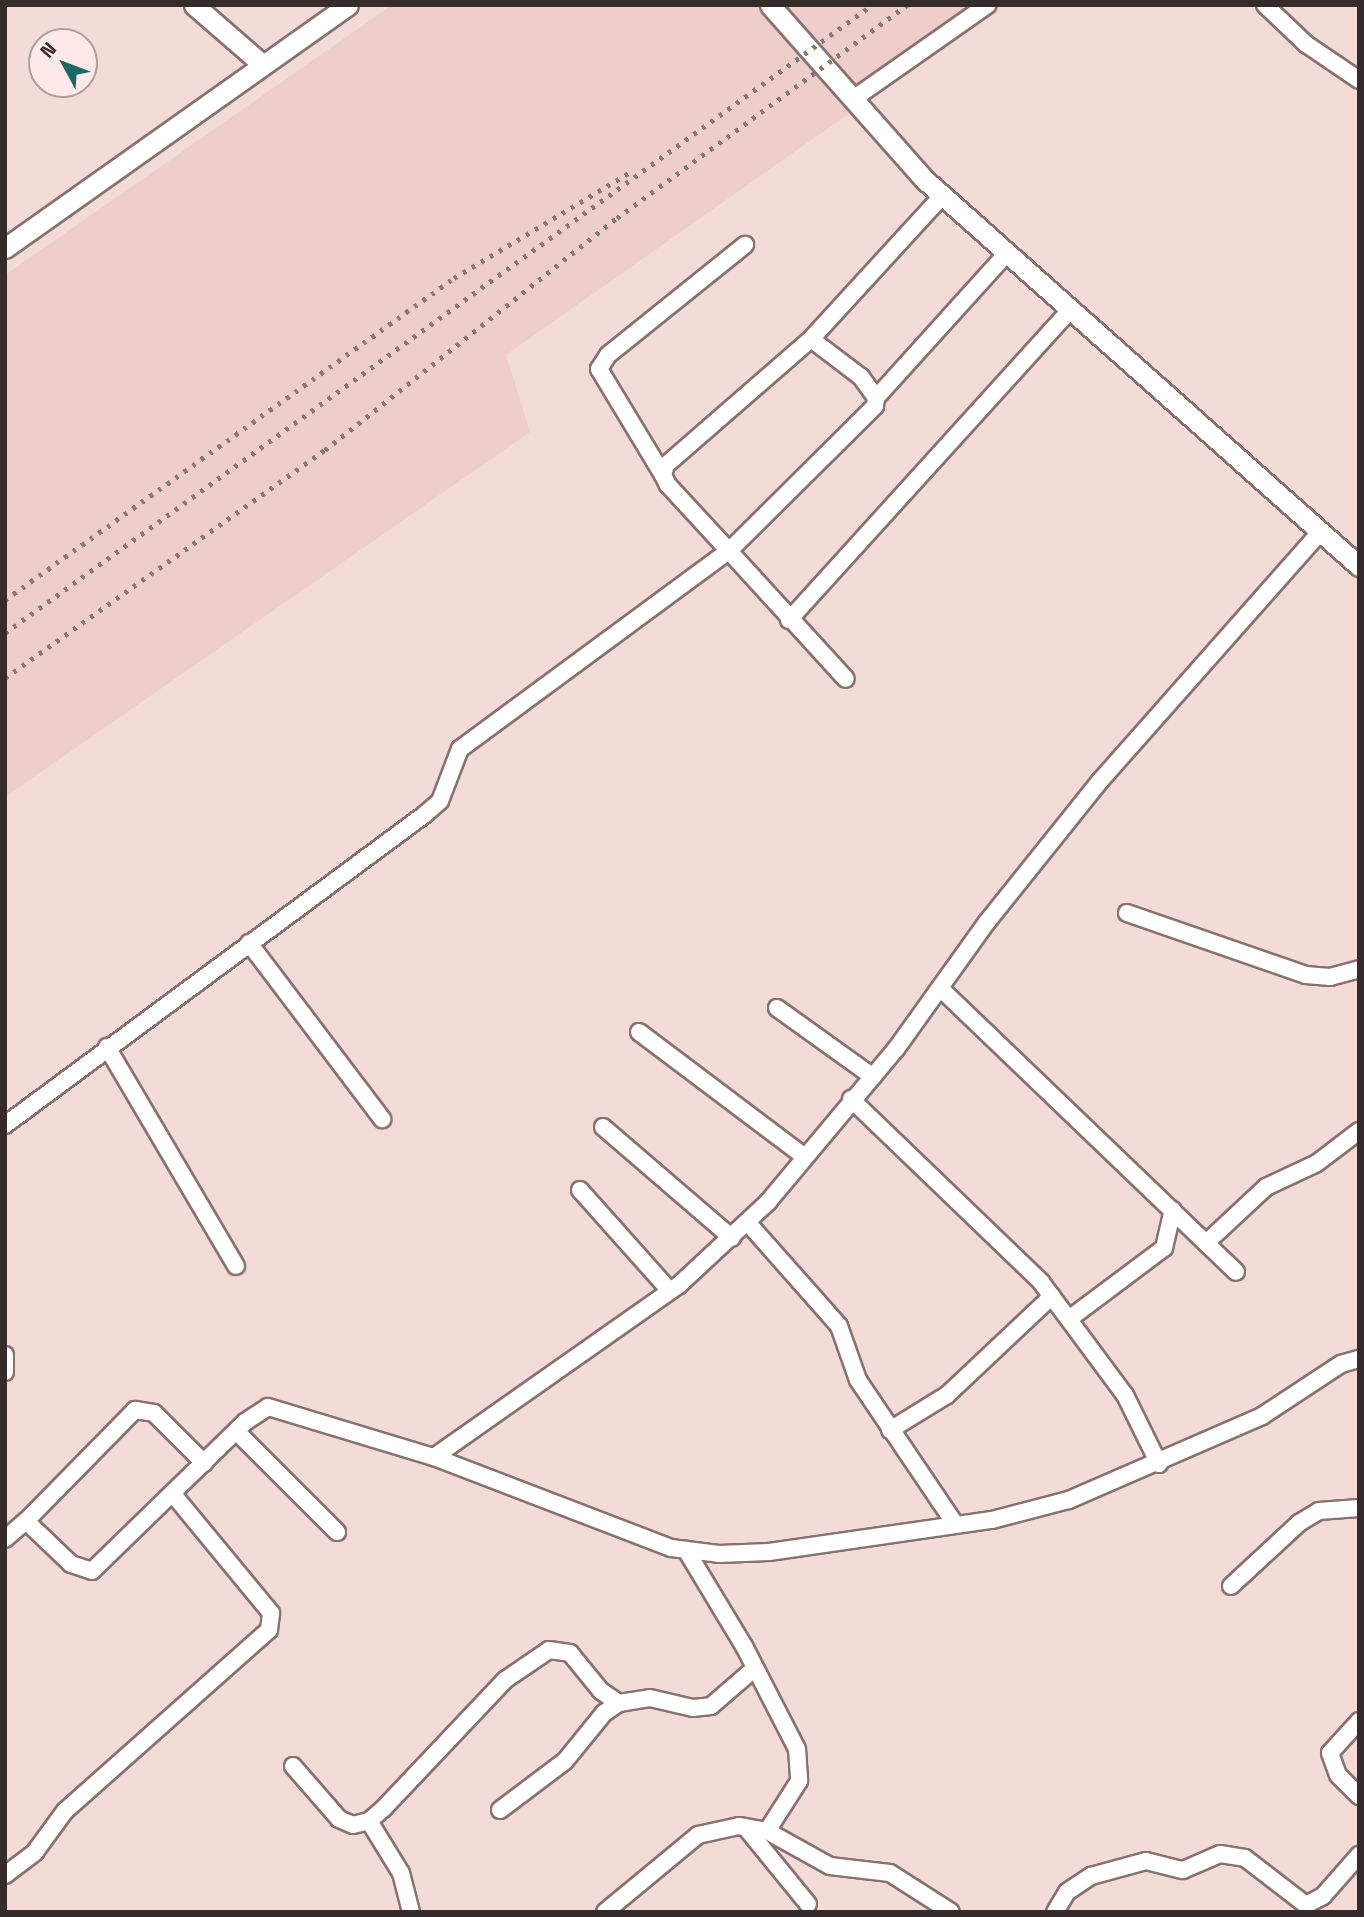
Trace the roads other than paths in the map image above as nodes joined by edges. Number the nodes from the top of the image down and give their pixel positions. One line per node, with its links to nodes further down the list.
1 (194, 5): 6 (street)
2 (348, 5): 6 (street)
3 (770, 5): 8 (street)
4 (987, 5): 8 (street)
5 (1265, 5): 7 (street)
6 (263, 65): 11 (street)
7 (1359, 80)
8 (853, 99): 9 (street)
9 (943, 195): 12 (street); 14 (street)
10 (745, 245): 16 (street)
11 (5, 248)
12 (1007, 253): 13 (street); 15 (street)
13 (1070, 310): 17 (street); 20 (street)
14 (811, 339): 15 (street); 16 (street)
15 (876, 398): 18 (street)
16 (663, 475): 18 (street)
17 (1320, 531): 19 (street); 25 (street)
18 (729, 551): 20 (street); 23 (street)
19 (1359, 566)
20 (789, 620): 21 (street)
21 (846, 679)
22 (1127, 913): 24 (street)
23 (248, 943): 28 (street); 31 (street)
24 (1359, 970)
25 (940, 988): 29 (street); 37 (street)
26 (777, 1008): 29 (street)
27 (639, 1031): 35 (street)
28 (107, 1047): 32 (street); 41 (street)
29 (873, 1077): 30 (street)
30 (851, 1099): 35 (street); 44 (street)
31 (382, 1119)
32 (5, 1125)
33 (603, 1127): 39 (street)
34 (1359, 1131): 40 (street)
35 (805, 1157): 38 (street)
36 (580, 1190): 43 (street)
37 (1173, 1210): 40 (street); 45 (street)
38 (748, 1223): 39 (street); 49 (street)
39 (732, 1238): 43 (street)
40 (1206, 1243): 42 (street)
41 (236, 1266)
42 (1236, 1272)
43 (670, 1291): 51 (street)
44 (1052, 1296): 45 (street); 49 (street)
45 (1069, 1319): 53 (street)
46 (5, 1356): 48 (street)
47 (1359, 1359): 53 (street)
48 (5, 1372)
49 (890, 1430): 57 (street)
50 (236, 1431): 51 (street); 52 (street); 58 (street)
51 (434, 1457): 60 (street)
52 (204, 1463): 54 (street); 56 (street)
53 (1159, 1464): 57 (street)
54 (173, 1494): 56 (street); 72 (street)
55 (1359, 1508): 61 (street)
56 (26, 1521): 59 (street)
57 (955, 1524): 60 (street)
58 (337, 1532)
59 (5, 1539)
60 (686, 1550): 62 (street)
61 (1231, 1586)
62 (755, 1668): 63 (street); 70 (street)
63 (619, 1703): 67 (street); 68 (street)
64 (1359, 1721): 66 (street)
65 (293, 1766): 68 (street)
66 (1359, 1796)
67 (500, 1810)
68 (369, 1821): 74 (street)
69 (746, 1828): 70 (street); 73 (street); 75 (street)
70 (767, 1831): 76 (street)
71 (1359, 1855): 77 (street)
72 (5, 1875)
73 (808, 1904)
74 (411, 1912)
75 (605, 1912)
76 (951, 1912)
77 (1055, 1912)

